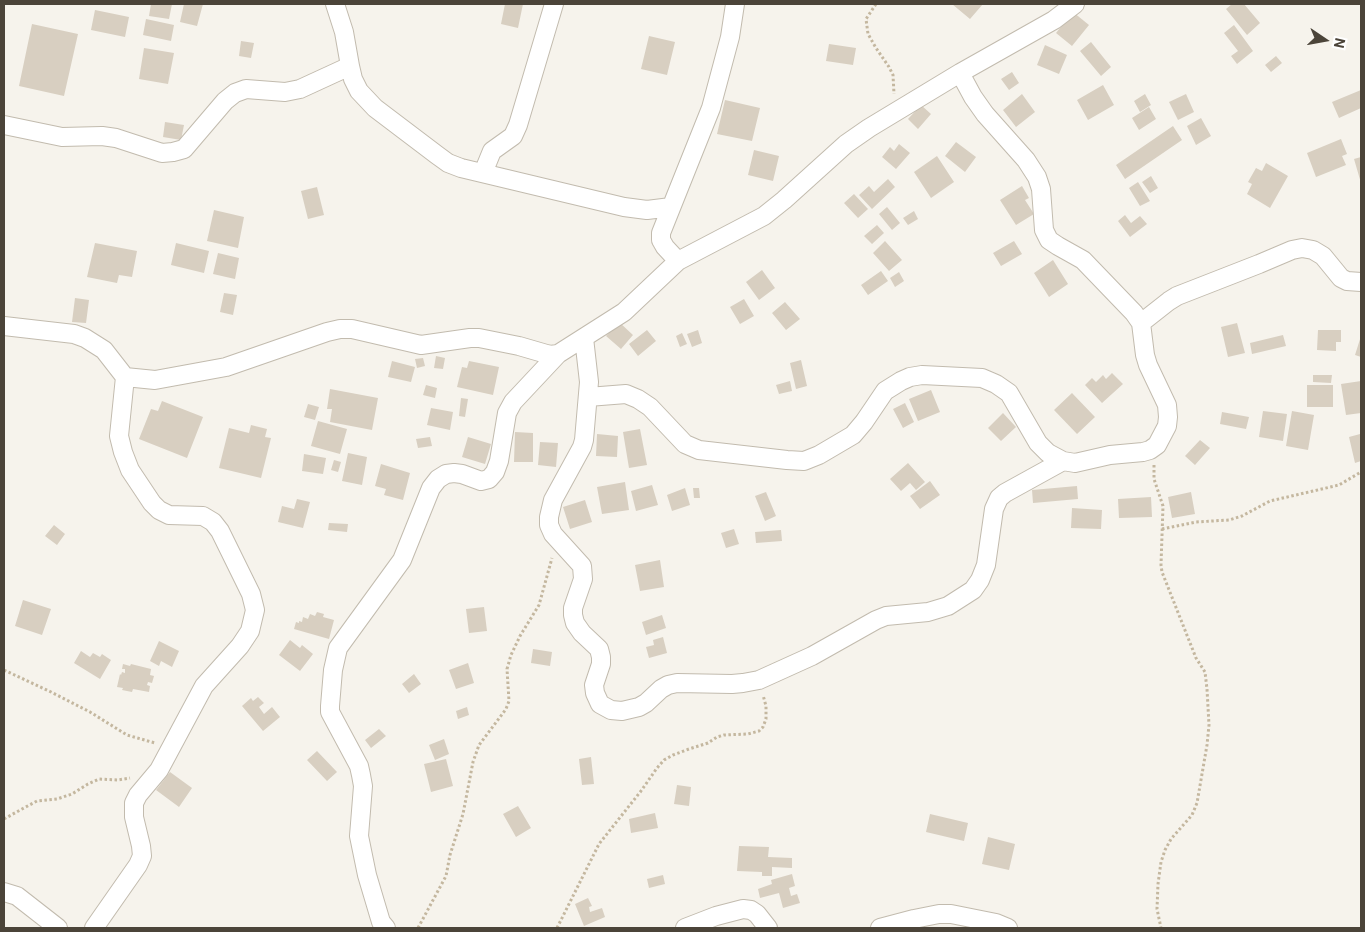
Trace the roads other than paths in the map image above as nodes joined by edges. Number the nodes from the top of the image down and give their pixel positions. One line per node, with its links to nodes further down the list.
1 (335, 4): 5 (street)
2 (554, 4): 8 (street)
3 (735, 4): 9 (street)
4 (1075, 4): 6 (street)
5 (350, 66): 7 (street); 8 (street)
6 (960, 73): 10 (street); 12 (street)
7 (4, 125)
8 (483, 173): 9 (street)
9 (671, 207): 10 (street)
10 (678, 260): 14 (street)
11 (1361, 282): 12 (street)
12 (1141, 323): 18 (street)
13 (4, 326): 16 (street)
14 (584, 338): 15 (street); 17 (street)
15 (558, 354): 16 (street); 20 (street)
16 (125, 377): 22 (street)
17 (588, 397): 18 (street); 18 (street)
18 (1063, 461)
19 (4, 892): 21 (street)
20 (383, 926)
21 (58, 928)
22 (94, 928)
23 (685, 928): 24 (street)
24 (768, 928)
25 (880, 928): 26 (street)
26 (1008, 928)

